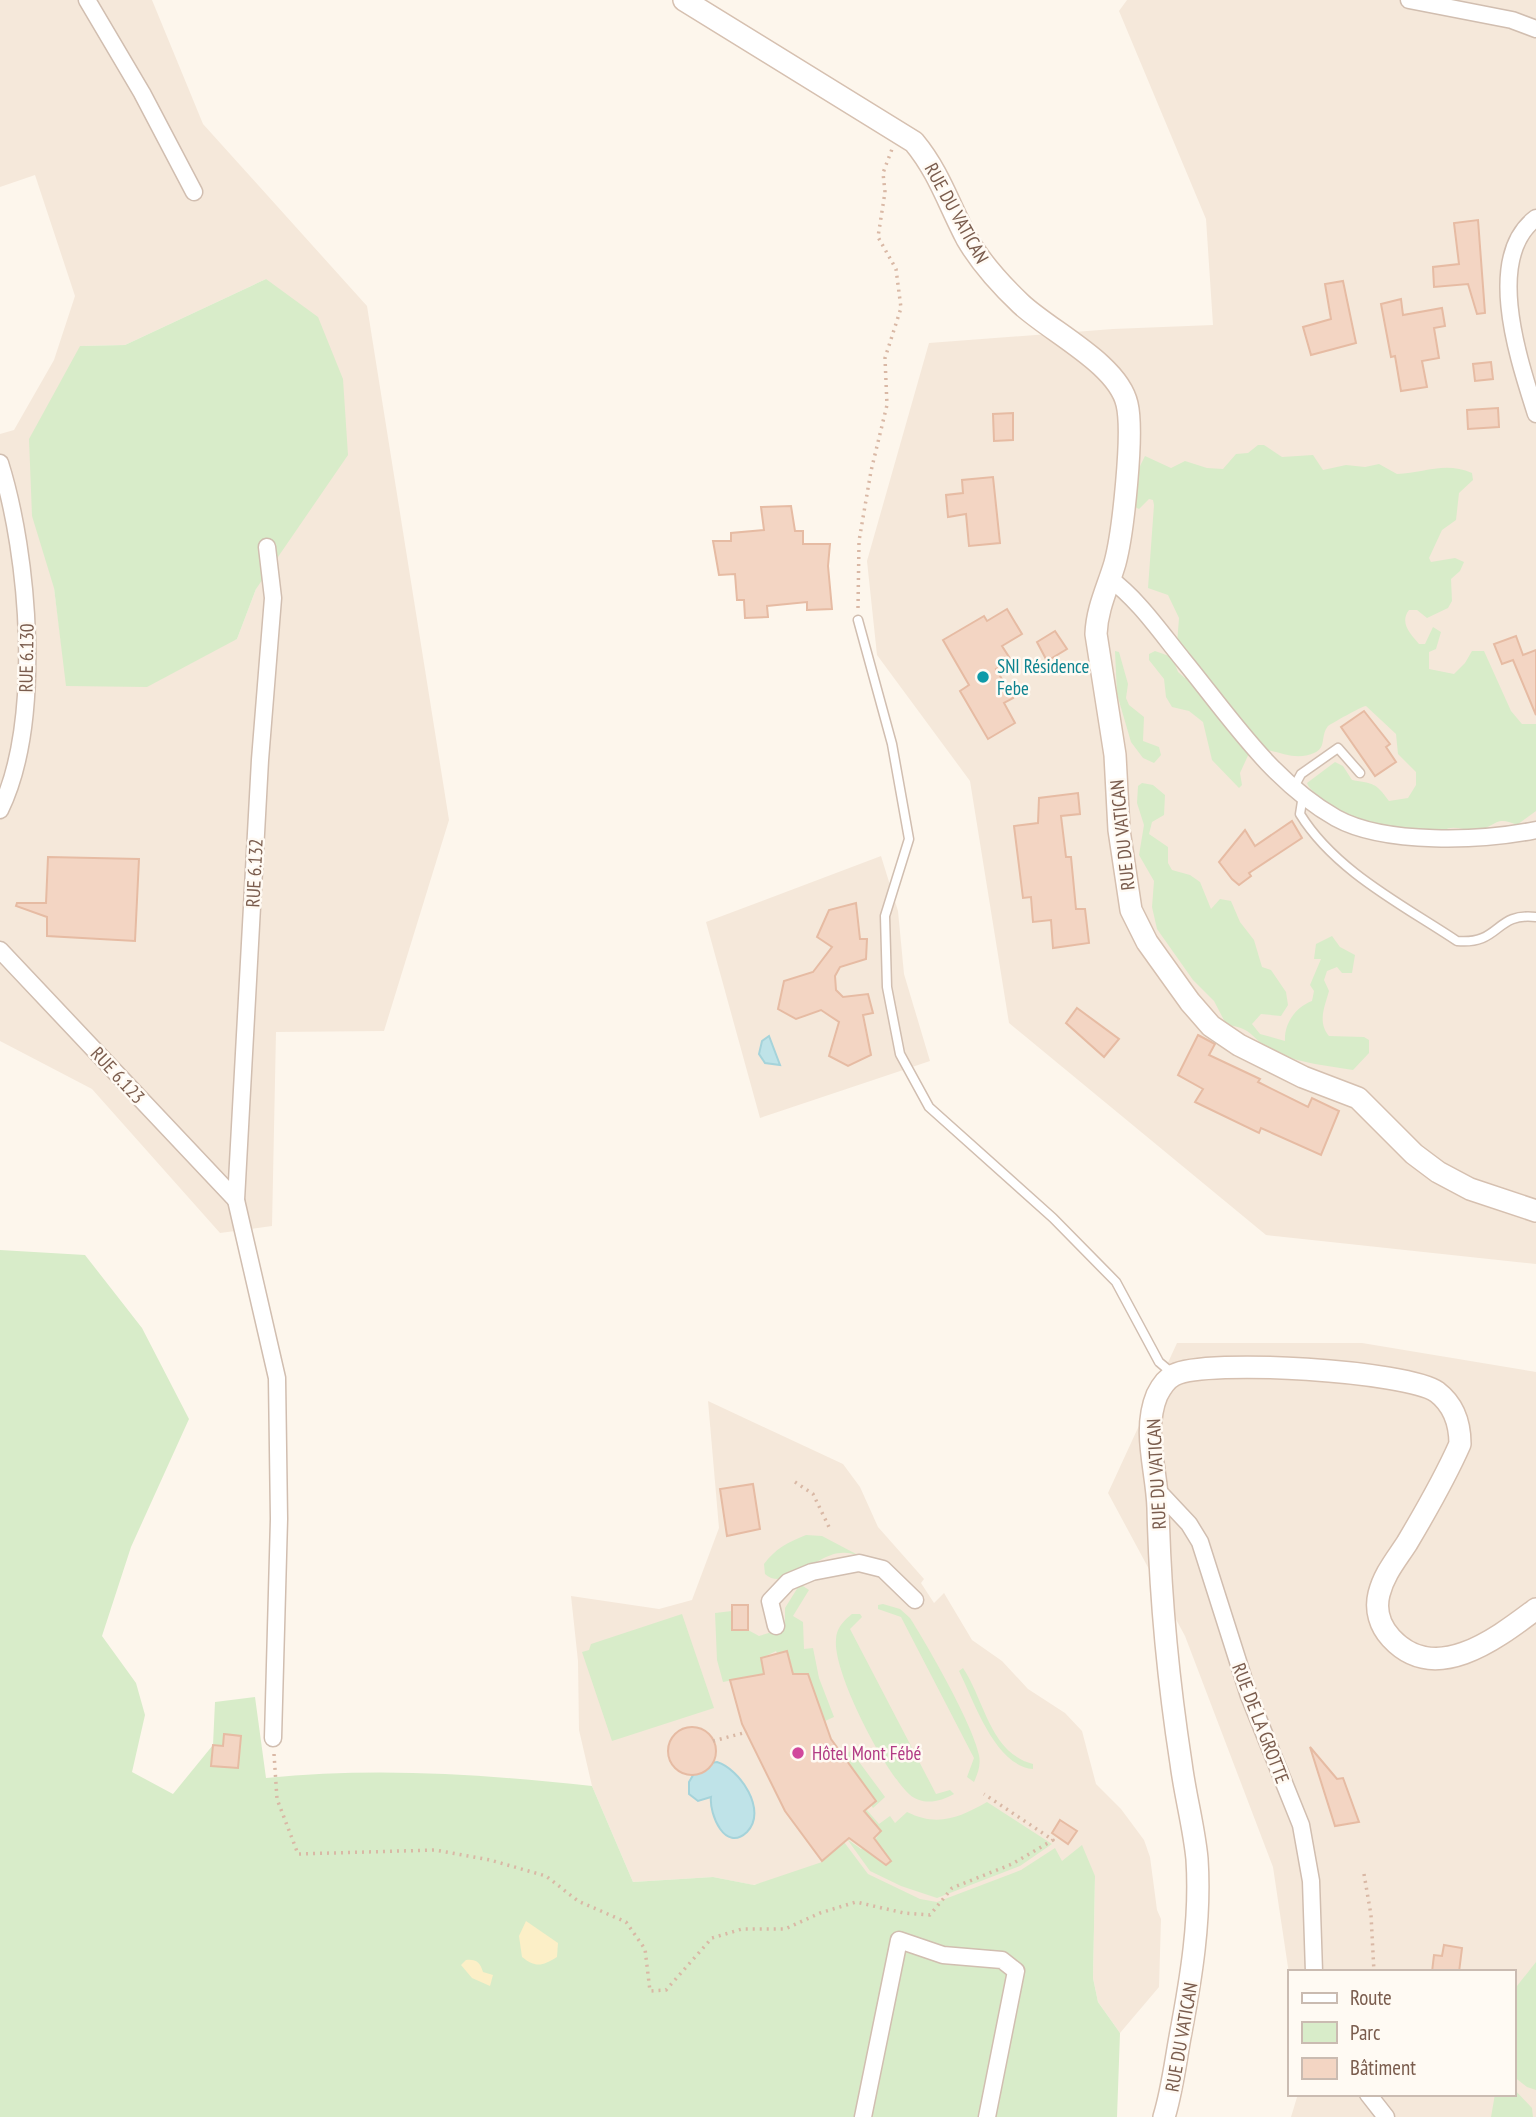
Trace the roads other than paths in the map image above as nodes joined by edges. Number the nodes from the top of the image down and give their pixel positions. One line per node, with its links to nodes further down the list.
1 (87, 0): 5 (street)
2 (684, 0): 10 (street, RUE DU VATICAN)
3 (1409, 0): 4 (street)
4 (1536, 29)
5 (194, 192)
6 (1536, 218): 7 (street)
7 (1536, 414)
8 (0, 463): 14 (street, RUE 6.130)
9 (267, 547): 18 (street, RUE 6.132)
10 (1109, 578): 13 (street); 19 (street, RUE DU VATICAN)
11 (858, 620): 20 (lane)
12 (1360, 773): 13 (lane)
13 (1299, 791): 15 (street); 16 (lane)
14 (0, 810)
15 (1536, 830)
16 (1536, 917)
17 (0, 950): 18 (street, RUE 6.123)
18 (236, 1200): 25 (street)
19 (1536, 1211)
20 (1174, 1375): 21 (street, RUE DU VATICAN); 23 (street)
21 (1158, 1490): 26 (street, RUE DE LA GROTTE); 30 (street, RUE DU VATICAN)
22 (915, 1600): 24 (street)
23 (1536, 1609)
24 (776, 1626)
25 (273, 1738)
26 (1314, 1970)
27 (1370, 2096): 31 (street)
28 (863, 2117): 29 (street)
29 (987, 2117)
30 (1164, 2117)
31 (1386, 2117)

